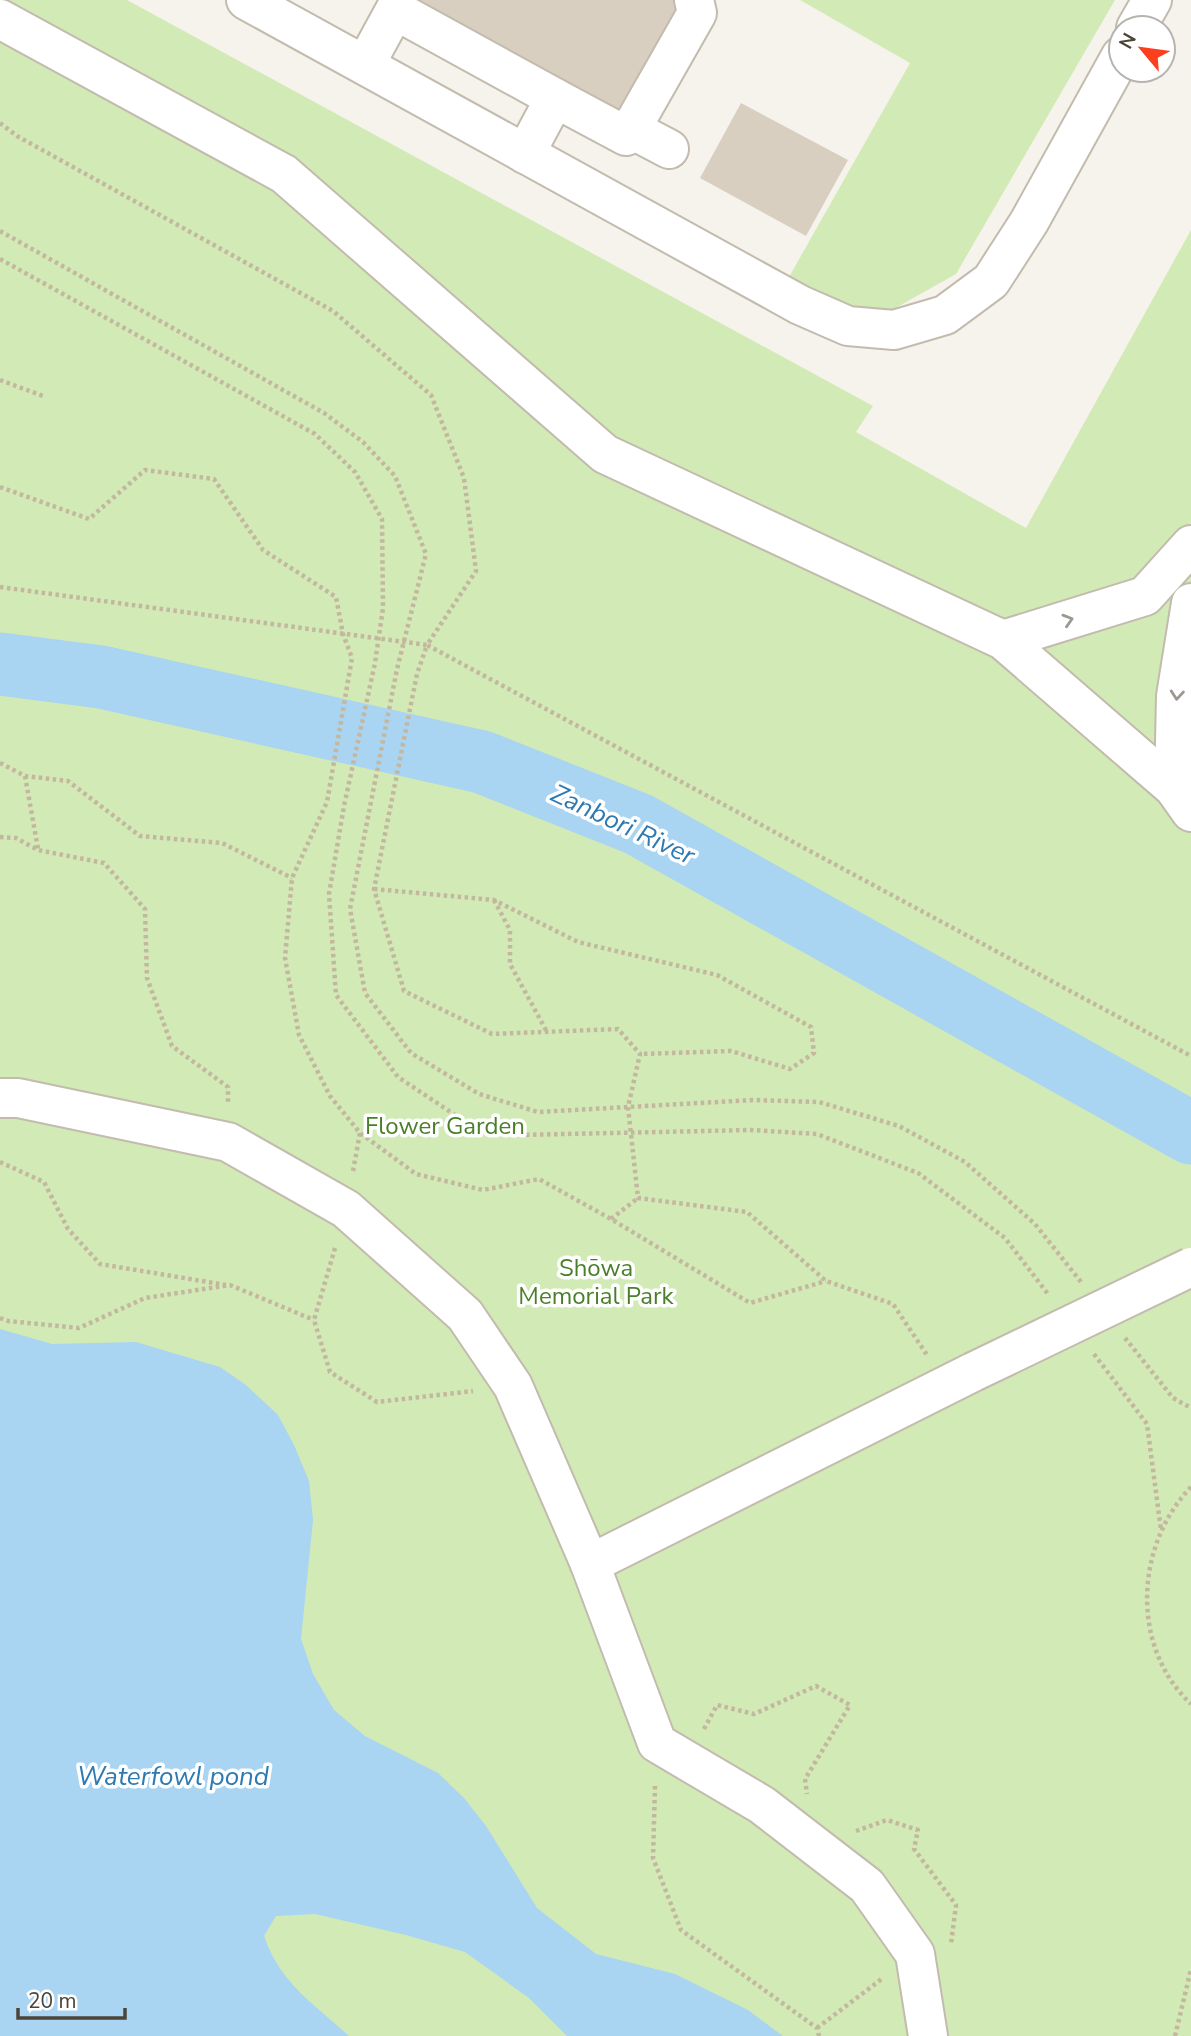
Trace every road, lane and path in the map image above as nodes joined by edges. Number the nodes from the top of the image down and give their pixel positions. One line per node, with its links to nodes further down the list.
1 (247, 0): 4 (street)
2 (694, 0): 8 (street)
3 (0, 19): 21 (street)
4 (365, 65): 6 (street); 10 (street)
5 (1107, 81): 10 (street)
6 (555, 98): 8 (street); 10 (street)
7 (0, 123): 23 (path)
8 (631, 128): 9 (street)
9 (669, 149)
10 (525, 154)
11 (0, 231): 22 (path)
12 (0, 259): 20 (path)
13 (0, 380): 14 (path)
14 (43, 396)
15 (0, 487): 19 (path)
16 (1191, 545): 21 (street, one-way to 16)
17 (0, 587): 19 (path)
18 (1191, 603): 26 (street, one-way to 26)
19 (343, 634): 20 (path); 29 (path)
20 (377, 639): 22 (path); 37 (path)
21 (1003, 640): 26 (street)
22 (405, 642): 23 (path); 36 (path)
23 (427, 645): 30 (path); 34 (path)
24 (0, 763): 25 (path)
25 (25, 776): 28 (path); 29 (path)
26 (1182, 800)
27 (0, 837): 28 (path)
28 (38, 850): 38 (path)
29 (292, 878): 42 (path)
30 (374, 889): 31 (path); 32 (path)
31 (494, 900): 32 (path); 33 (path)
32 (547, 1032): 33 (path)
33 (640, 1054): 36 (path)
34 (1191, 1056)
35 (0, 1098): 38 (street)
36 (628, 1107): 37 (path); 46 (path)
37 (632, 1133): 40 (path); 47 (path)
38 (229, 1142): 41 (street)
39 (0, 1163): 45 (path)
40 (638, 1198): 42 (path); 44 (path)
41 (346, 1209): 49 (path); 53 (street)
42 (611, 1219): 44 (path)
43 (1191, 1267): 52 (street, bridge)
44 (826, 1281): 52 (path)
45 (230, 1285): 48 (path); 49 (path)
46 (1087, 1289)
47 (1055, 1304)
48 (0, 1318)
49 (314, 1320): 53 (path)
50 (1121, 1333): 54 (path)
51 (1089, 1347): 56 (path)
52 (960, 1379): 57 (street)
53 (513, 1386): 57 (street)
54 (1191, 1408)
55 (1191, 1487): 56 (path)
56 (1161, 1530): 58 (path)
57 (590, 1564): 59 (street)
58 (1191, 1704)
59 (672, 1752): 60 (street); 60 (path); 63 (path)
60 (815, 1846): 61 (street); 61 (path)
61 (933, 1949): 63 (path); 65 (street)
62 (1191, 1969): 66 (path)
63 (817, 2028): 64 (path)
64 (818, 2036)
65 (928, 2036)
66 (1175, 2036)

